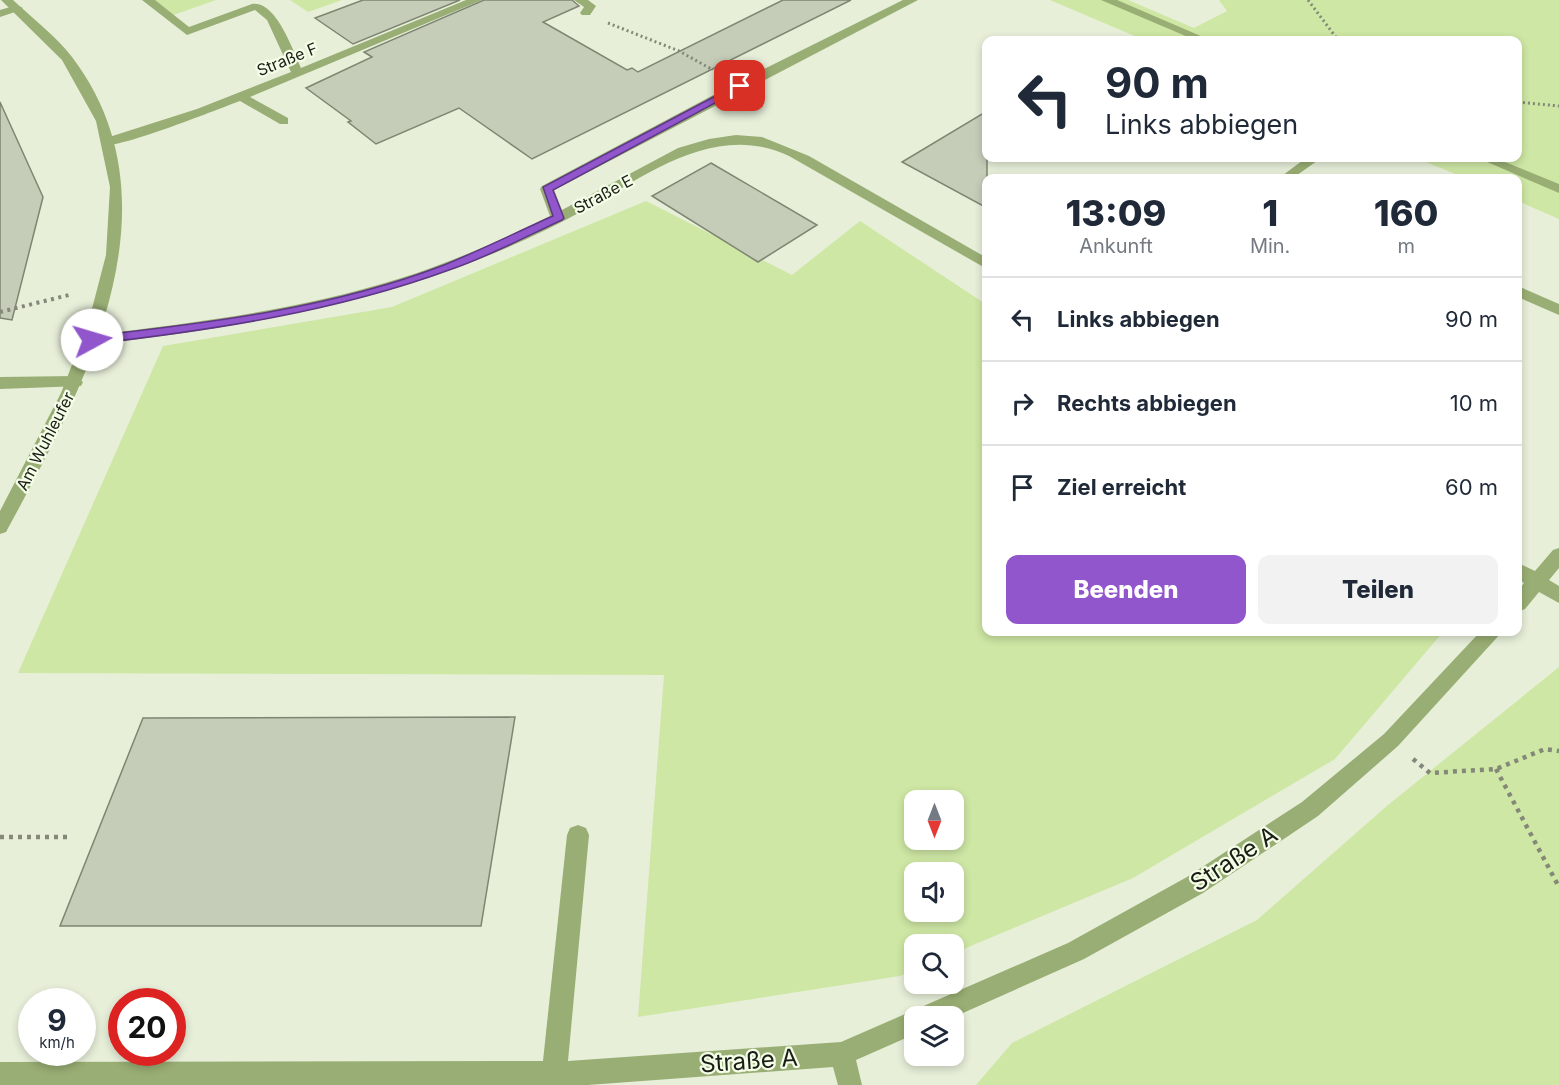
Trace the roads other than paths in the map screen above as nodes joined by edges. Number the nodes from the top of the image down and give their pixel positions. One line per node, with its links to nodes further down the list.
1 (148, 0): 10 (street)
2 (476, 0): 10 (street, Straße F)
3 (580, 0): 7 (street)
4 (912, 0): 18 (street)
5 (1107, 0): 9 (street)
6 (12, 4): 8 (street); 13 (street, Am Wuhleufer)
7 (586, 13)
8 (0, 14)
9 (1194, 36)
10 (297, 72): 11 (street, Straße F)
11 (239, 96): 12 (street); 13 (street, Straße F)
12 (284, 121)
13 (108, 142): 22 (street, Am Wuhleufer)
14 (1308, 162): 16 (street)
15 (1495, 162): 17 (street)
16 (1291, 174)
17 (1559, 189)
18 (558, 218): 19 (street, Straße E); 22 (street, Straße E)
19 (982, 261)
20 (1522, 293): 21 (street)
21 (1559, 310)
22 (92, 340): 23 (street, Am Wuhleufer)
23 (75, 382): 24 (street); 25 (street, Am Wuhleufer)
24 (0, 383)
25 (0, 527)
26 (1559, 555): 28 (street)
27 (1522, 572): 28 (street)
28 (1537, 581): 29 (street); 30 (street)
29 (1559, 596)
30 (1522, 599)
31 (1488, 636): 33 (street, Straße A)
32 (578, 835): 36 (street)
33 (951, 1006)
34 (904, 1027): 35 (street, Straße A)
35 (842, 1054): 36 (street, Straße A); 38 (street)
36 (554, 1073): 37 (street, Straße A)
37 (0, 1074)
38 (850, 1085)

